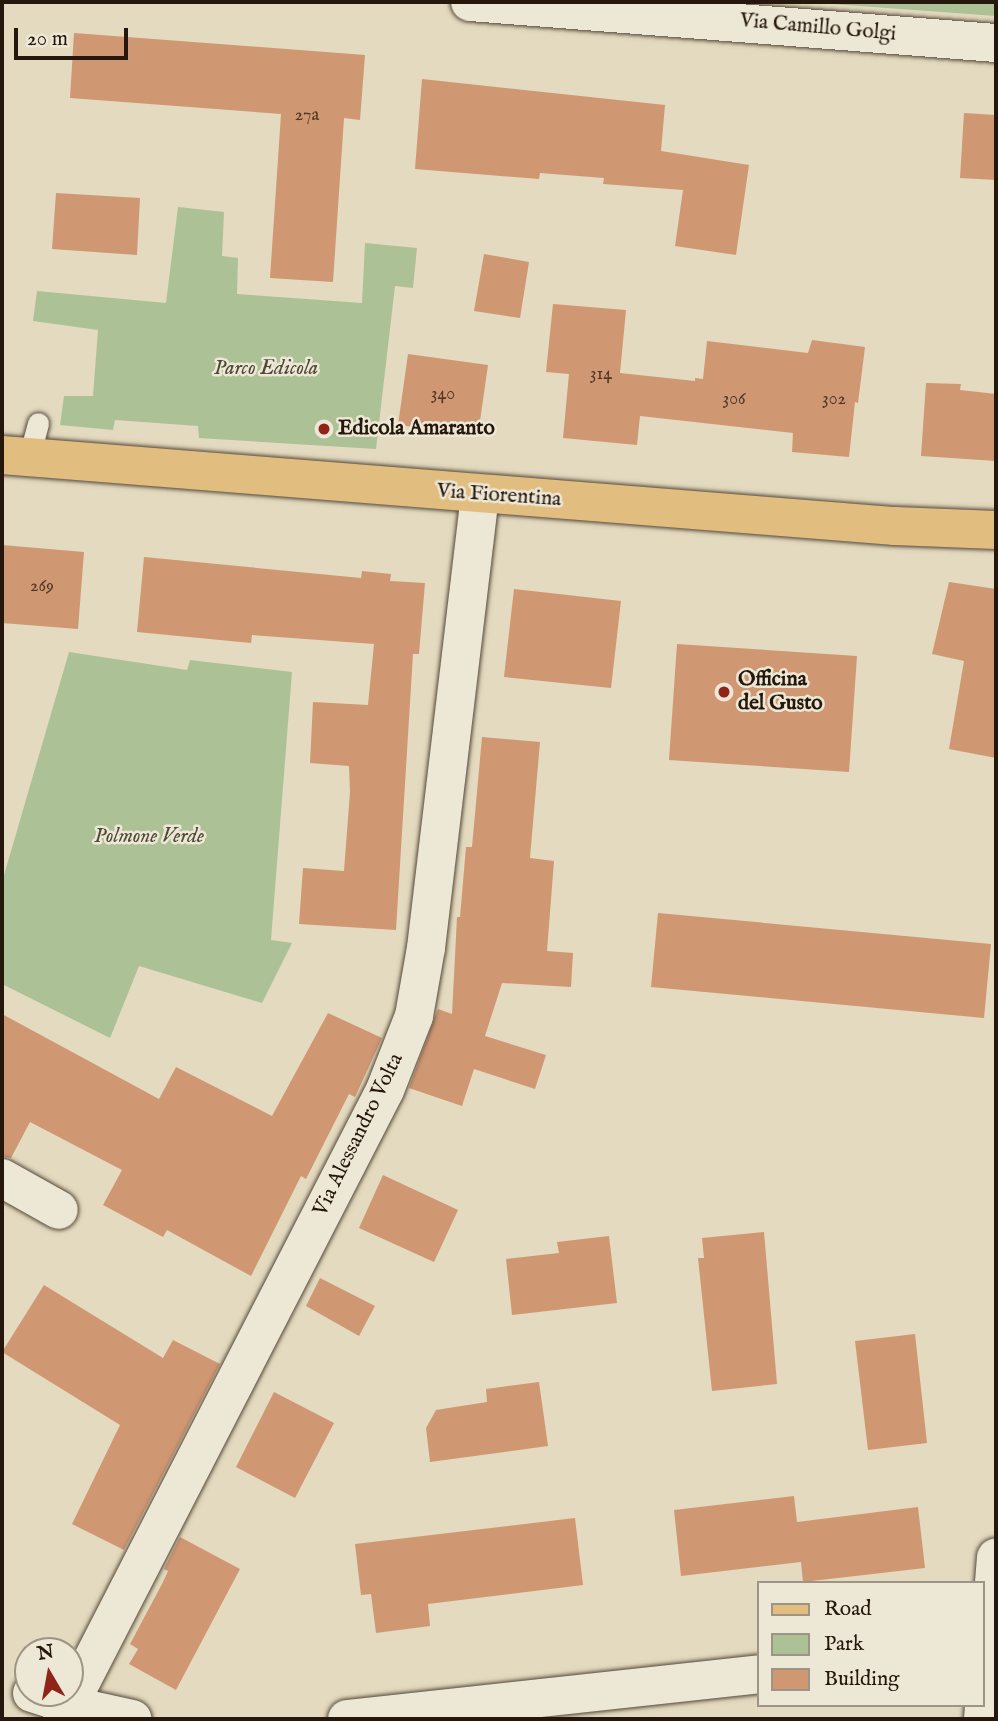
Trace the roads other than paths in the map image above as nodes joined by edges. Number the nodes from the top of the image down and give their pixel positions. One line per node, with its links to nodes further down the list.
1 (470, 2): 2 (street, Via Camillo Golgi)
2 (555, 5): 3 (street, Via Camillo Golgi)
3 (996, 43)
4 (23, 445): 5 (main road, Via Fiorentina)
5 (480, 495): 6 (main road, Via Fiorentina); 13 (street, Via Alessandro Volta)
6 (996, 530)
7 (2, 1178): 8 (street)
8 (59, 1210)
9 (996, 1558): 10 (street)
10 (985, 1649): 12 (street)
11 (757, 1674): 15 (street)
12 (984, 1684)
13 (65, 1712): 14 (street)
14 (132, 1719)
15 (348, 1719)

